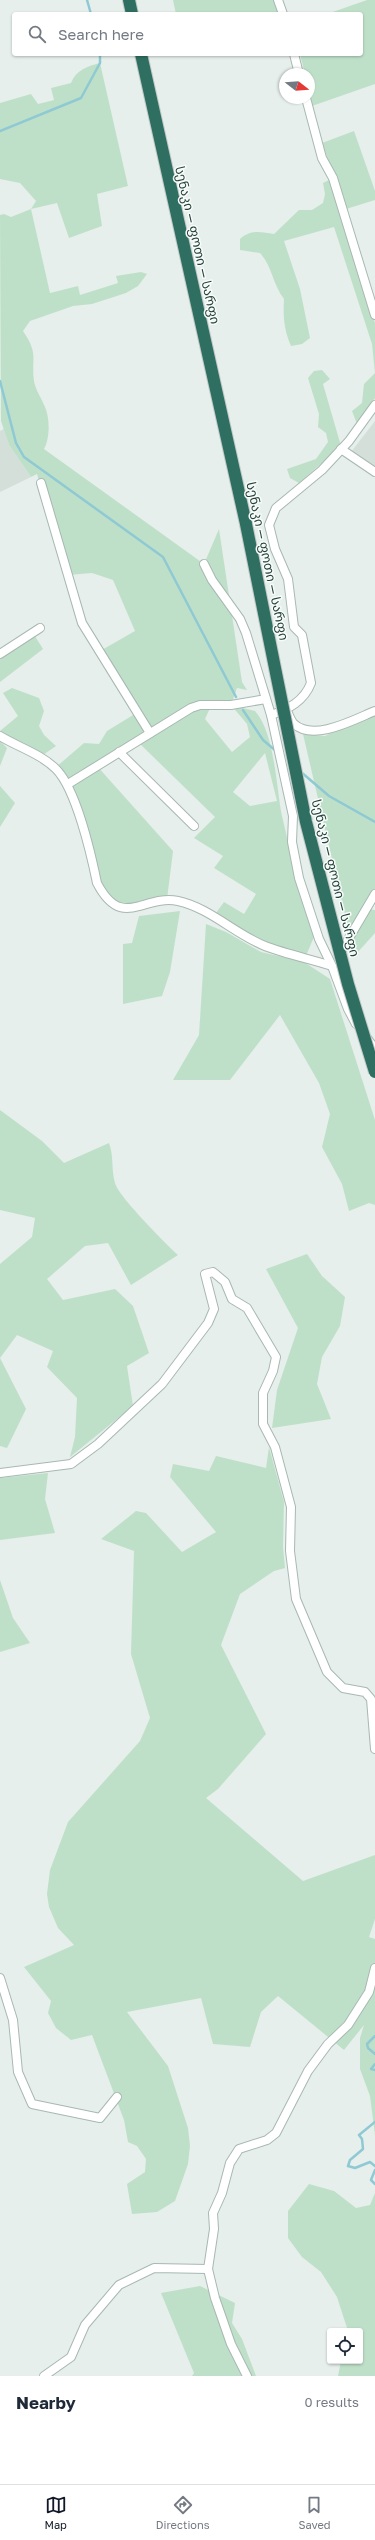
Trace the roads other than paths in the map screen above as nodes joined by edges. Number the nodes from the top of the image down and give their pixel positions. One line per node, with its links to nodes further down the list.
1 (129, 0): 3 (highway)
2 (278, 0): 4 (street)
3 (132, 12)
4 (282, 12)
5 (141, 56): 29 (highway, სენაკი — ფოთი — სარფი, bridge)
6 (294, 56): 7 (street)
7 (298, 68)
8 (308, 104): 9 (street)
9 (375, 315)
10 (375, 405): 11 (street)
11 (341, 449): 12 (street); 18 (street)
12 (375, 472)
13 (41, 483): 21 (street)
14 (204, 564): 17 (street)
15 (40, 628): 16 (street)
16 (0, 654)
17 (266, 699): 20 (street); 21 (street)
18 (287, 710): 19 (street); 20 (street)
19 (375, 711)
20 (271, 715): 27 (street)
21 (150, 732): 23 (street)
22 (0, 736): 24 (street)
23 (119, 752): 24 (street); 25 (street)
24 (68, 784): 27 (street)
25 (194, 826)
26 (375, 894): 27 (street)
27 (332, 966): 28 (street)
28 (375, 1050)
29 (375, 1072)
30 (0, 1473): 31 (street)
31 (375, 1749)
32 (375, 1969): 33 (street); 36 (street)
33 (375, 1977)
34 (0, 1978): 35 (street)
35 (117, 2097)
36 (208, 2269): 37 (street); 38 (street)
37 (44, 2376)
38 (247, 2376)

